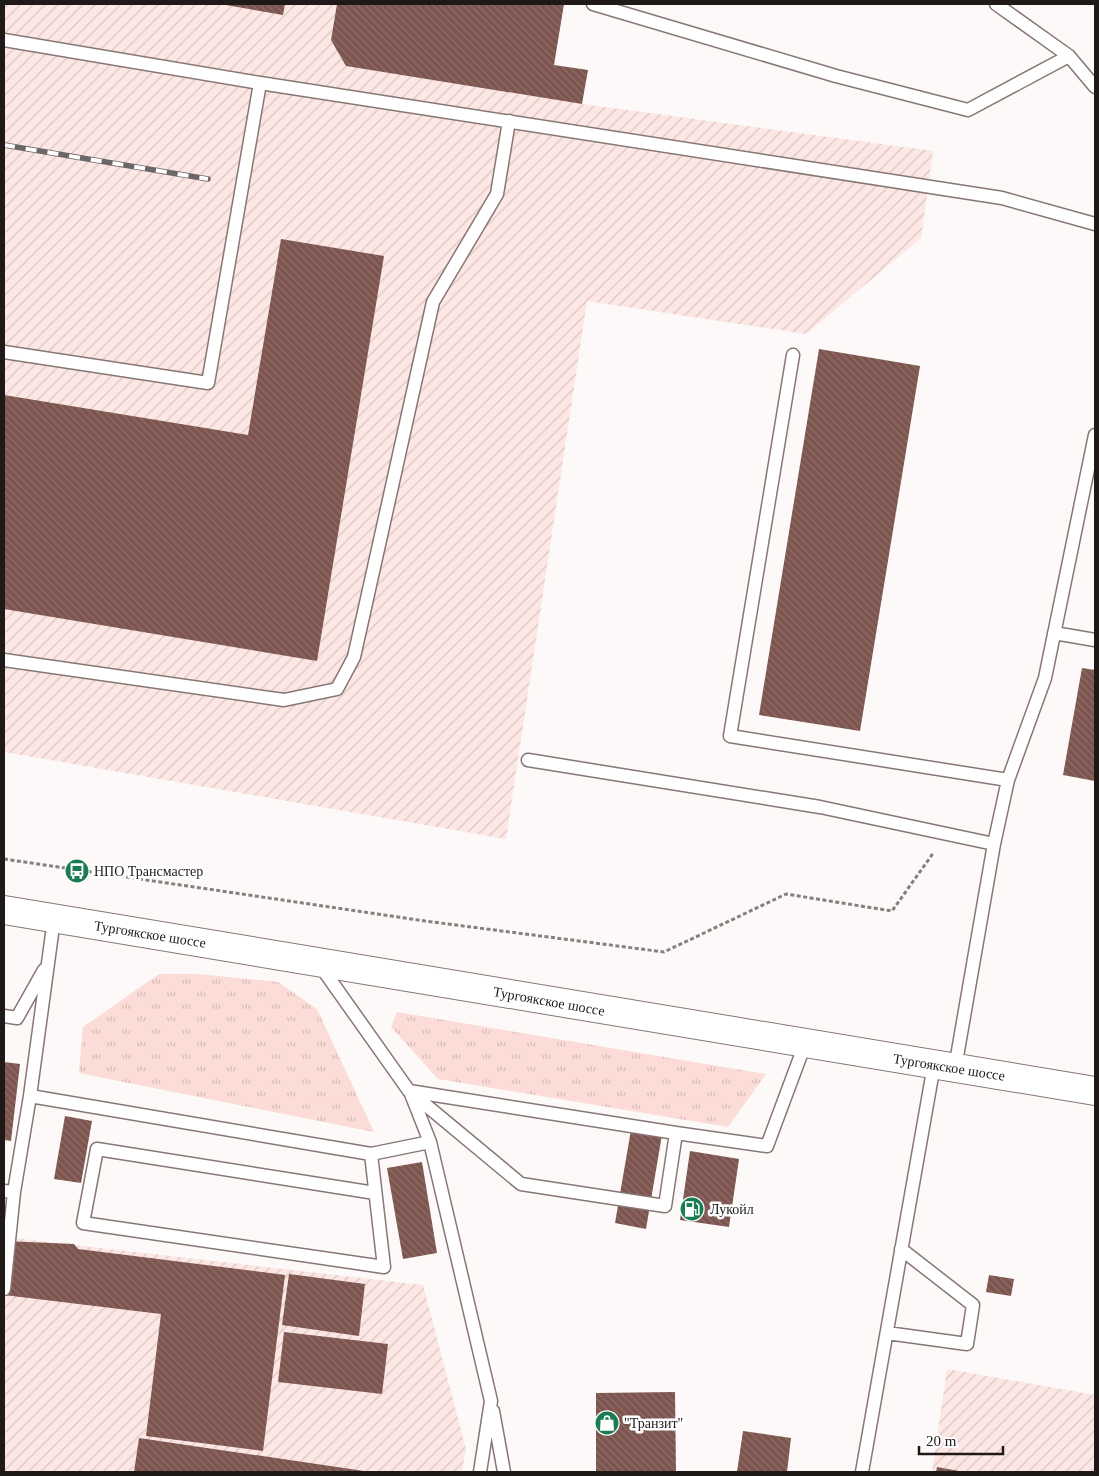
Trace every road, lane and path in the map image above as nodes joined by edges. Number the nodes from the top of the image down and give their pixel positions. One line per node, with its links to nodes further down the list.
1 (593, 4): 4 (lane)
2 (996, 4): 4 (lane)
3 (4, 40): 5 (lane)
4 (1068, 56): 6 (lane)
5 (260, 83): 7 (lane); 9 (lane)
6 (1095, 87)
7 (509, 121): 8 (lane); 14 (lane)
8 (1095, 224)
9 (4, 352)
10 (793, 355): 16 (lane)
11 (1095, 435): 12 (lane)
12 (1054, 633): 13 (lane); 16 (lane)
13 (1095, 640)
14 (4, 660)
15 (528, 760): 17 (lane)
16 (1008, 780): 18 (lane)
17 (946, 834): 18 (lane); 19 (path)
18 (994, 844): 26 (lane)
19 (4, 859)
20 (4, 910): 21 (main road, Тургоякское шоссе)
21 (54, 919): 22 (main road, Тургоякское шоссе); 23 (lane)
22 (317, 962): 25 (main road, Тургоякское шоссе); 27 (lane)
23 (48, 963): 24 (lane); 29 (lane)
24 (4, 1016)
25 (805, 1044): 26 (main road, Тургоякское шоссе); 30 (lane)
26 (944, 1066): 28 (main road, Тургоякское шоссе); 35 (lane)
27 (409, 1090): 30 (lane); 30 (lane); 31 (lane)
28 (1095, 1090)
29 (30, 1096): 32 (lane); 33 (lane)
30 (676, 1133)
31 (430, 1142): 32 (lane); 38 (lane)
32 (371, 1154): 34 (lane)
33 (9, 1192): 36 (lane)
34 (375, 1193): 34 (lane)
35 (902, 1249): 37 (lane); 37 (lane)
36 (4, 1289)
37 (887, 1333): 41 (lane)
38 (491, 1401): 39 (lane); 40 (lane)
39 (480, 1472)
40 (504, 1472)
41 (862, 1472)

